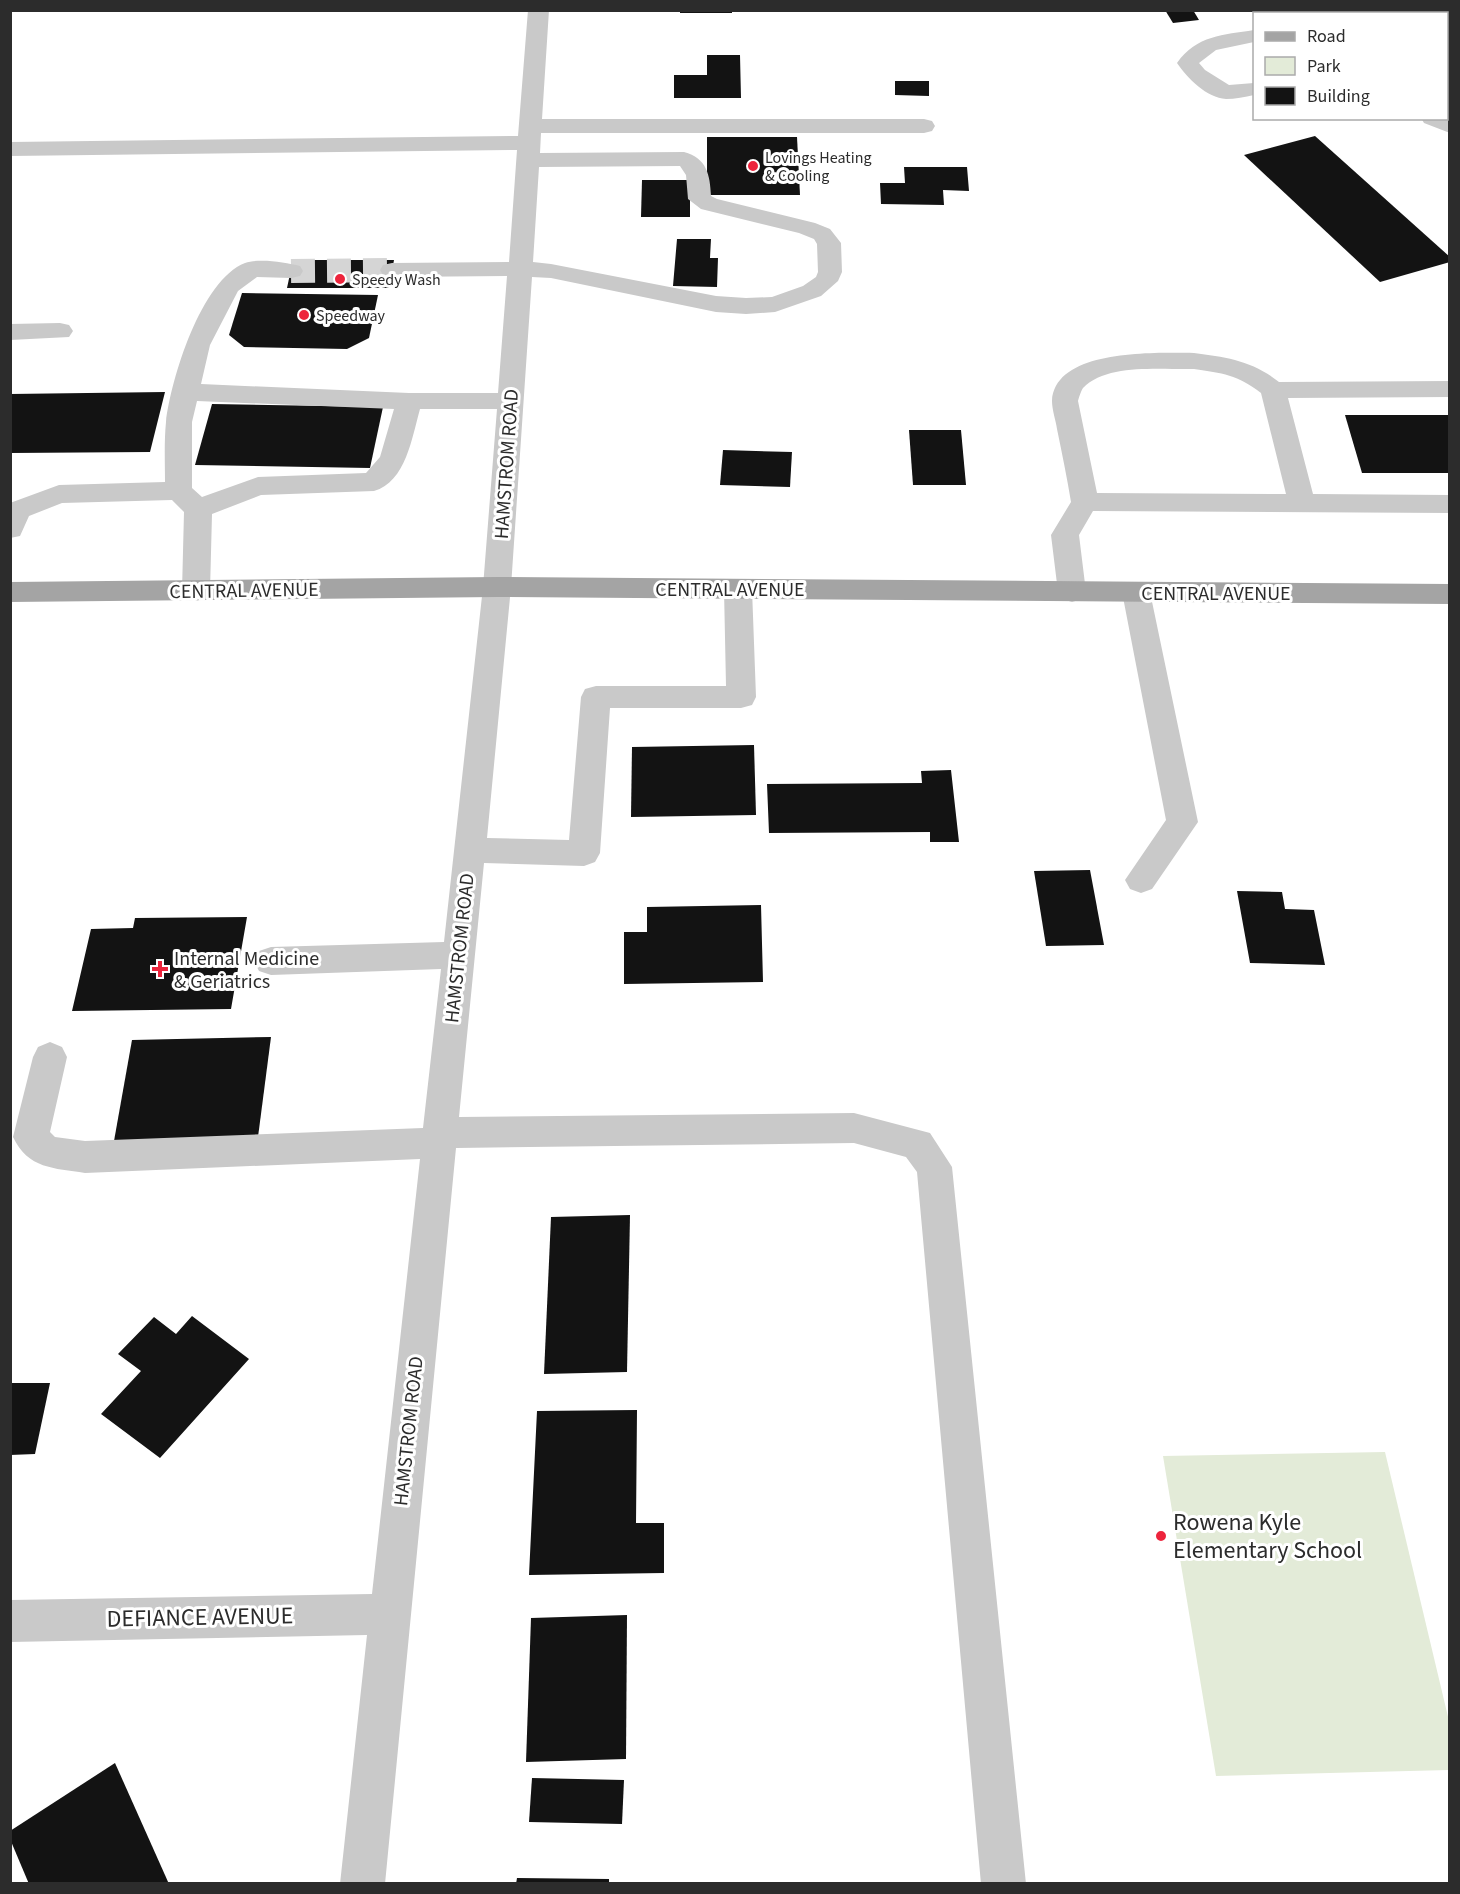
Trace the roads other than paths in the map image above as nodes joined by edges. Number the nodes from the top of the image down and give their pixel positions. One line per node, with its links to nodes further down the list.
1 (539, 10): 5 (street, HAMSTROM ROAD)
2 (1253, 36): 3 (street)
3 (1253, 90)
4 (924, 126): 5 (street)
5 (529, 143): 6 (street); 7 (street, HAMSTROM ROAD); 7 (street)
6 (10, 149)
7 (520, 269): 8 (street); 16 (street, HAMSTROM ROAD)
8 (392, 270)
9 (291, 271): 14 (street)
10 (60, 331): 11 (street)
11 (10, 332)
12 (1449, 389): 13 (street)
13 (1273, 390): 18 (street); 19 (street)
14 (186, 392): 15 (street); 17 (street)
15 (409, 401): 16 (street); 21 (street)
16 (511, 401): 23 (street, HAMSTROM ROAD)
17 (178, 491): 21 (street); 22 (street)
18 (1084, 502): 19 (street); 26 (street)
19 (1302, 503): 20 (street)
20 (1449, 504)
21 (198, 509): 25 (street)
22 (10, 529)
23 (497, 587): 24 (main road, CENTRAL AVENUE); 25 (main road, CENTRAL AVENUE); 30 (street, HAMSTROM ROAD)
24 (738, 589): 26 (main road, CENTRAL AVENUE); 30 (street)
25 (196, 591): 27 (main road, CENTRAL AVENUE)
26 (1072, 591): 28 (main road, CENTRAL AVENUE)
27 (10, 592)
28 (1136, 592): 29 (main road, CENTRAL AVENUE); 31 (street)
29 (1449, 594)
30 (469, 849): 32 (street, HAMSTROM ROAD)
31 (1141, 880)
32 (458, 955): 33 (street); 35 (street, HAMSTROM ROAD)
33 (271, 961)
34 (50, 1058): 35 (street)
35 (439, 1138): 36 (street, HAMSTROM ROAD); 39 (street)
36 (389, 1614): 37 (street, DEFIANCE AVENUE); 38 (street, HAMSTROM ROAD)
37 (10, 1621)
38 (362, 1884)
39 (1004, 1884)

